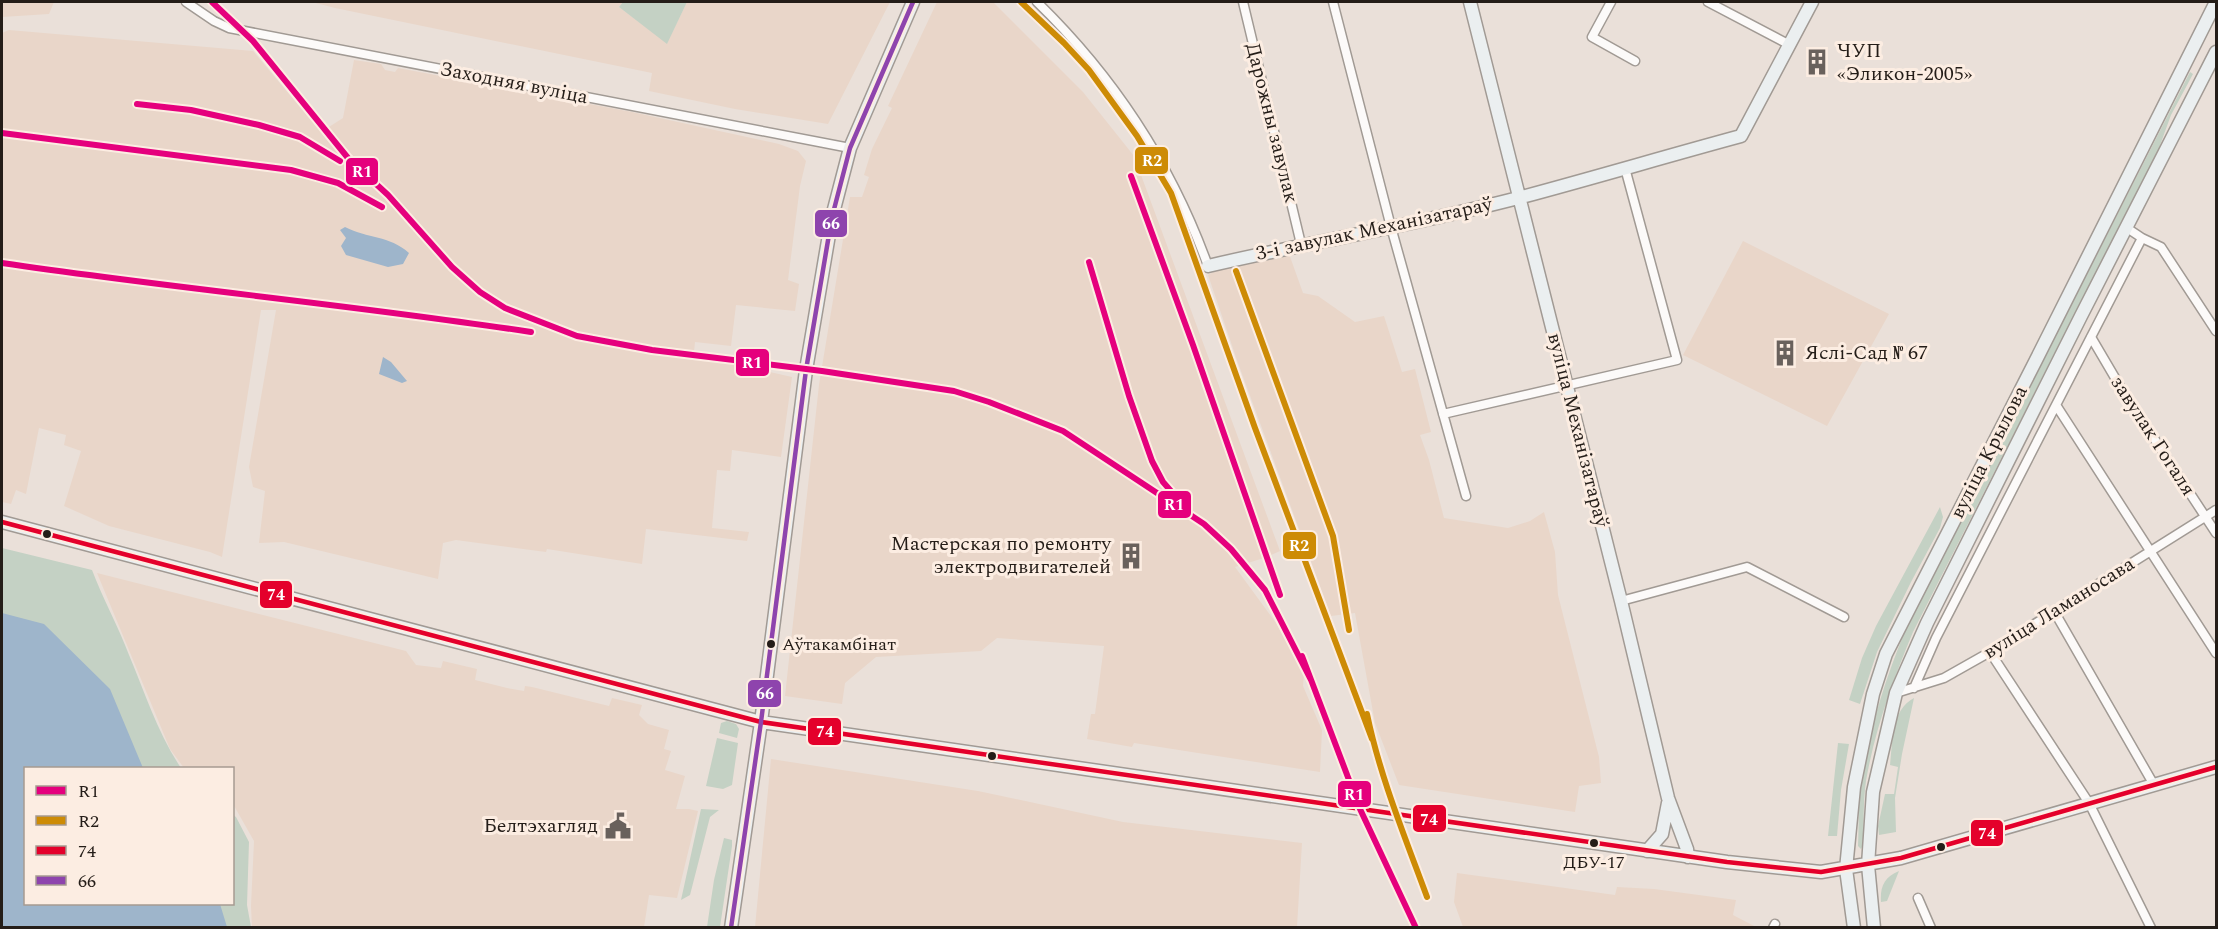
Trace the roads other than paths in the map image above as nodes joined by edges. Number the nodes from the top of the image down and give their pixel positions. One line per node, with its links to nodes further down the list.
1 (186, 2): 16 (street, Заходняя вуліца)
2 (913, 2): 16 (main road)
3 (1037, 2): 23 (street, 3-і завулак Механізатараў)
4 (1243, 2): 22 (street, Дарожны завулак)
5 (1333, 2): 19 (street)
6 (1470, 2): 18 (main road, вуліца Механізатараў)
7 (1611, 2): 14 (street)
8 (1708, 2): 11 (street)
9 (1812, 2): 11 (main road)
10 (2216, 2): 13 (main road, вуліца Крылова)
11 (1790, 45): 17 (main road, 3-і завулак Механізатараў)
12 (2217, 52): 15 (main road, вуліца Крылова)
13 (2187, 59): 15 (main road); 50 (main road, вуліца Крылова)
14 (1635, 61)
15 (2207, 71): 20 (main road, вуліца Крылова)
16 (850, 148): 42 (main road)
17 (1625, 168): 18 (main road, 3-і завулак Механізатараў); 26 (street)
18 (1518, 198): 19 (main road, 3-і завулак Механізатараў); 26 (main road, вуліца Механізатараў)
19 (1390, 227): 22 (main road, 3-і завулак Механізатараў); 28 (street)
20 (2127, 228): 21 (street); 41 (main road, вуліца Крылова)
21 (2142, 238): 24 (street); 25 (street)
22 (1301, 244): 23 (main road, 3-і завулак Механізатараў)
23 (1208, 266)
24 (2217, 331)
25 (2091, 337): 27 (street); 31 (street, завулак Гогаля)
26 (1567, 385): 28 (street); 35 (main road, вуліца Механізатараў)
27 (2056, 405): 34 (street); 40 (street)
28 (1443, 414): 29 (street)
29 (1466, 496)
30 (2217, 510): 31 (street, вуліца Ламаносава)
31 (2205, 517): 33 (street, завулак Гогаля); 34 (street, вуліца Ламаносава)
32 (2, 522): 42 (main road)
33 (2217, 533)
34 (2151, 550): 36 (street, вуліца Ламаносава); 39 (street)
35 (1621, 601): 37 (street); 45 (main road, вуліца Механізатараў)
36 (2054, 611): 38 (street, вуліца Ламаносава); 44 (street)
37 (1844, 617)
38 (1990, 652): 40 (street, вуліца Ламаносава); 46 (street)
39 (2217, 653)
40 (1914, 688): 41 (street, вуліца Ламаносава)
41 (1896, 693): 49 (main road, вуліца Крылова)
42 (761, 722): 47 (main road); 52 (main road)
43 (2217, 767): 44 (main road)
44 (2154, 785): 46 (main road)
45 (1668, 798): 47 (main road); 48 (main road, вуліца Механізатараў)
46 (2089, 803): 49 (main road); 56 (street)
47 (1647, 851): 48 (main road)
48 (1688, 857): 50 (main road)
49 (1868, 865): 50 (main road); 54 (main road, вуліца Крылова)
50 (1846, 868): 53 (main road, вуліца Крылова)
51 (1918, 897): 55 (street)
52 (731, 927)
53 (1854, 927)
54 (1874, 927)
55 (1931, 927)
56 (2151, 927)

